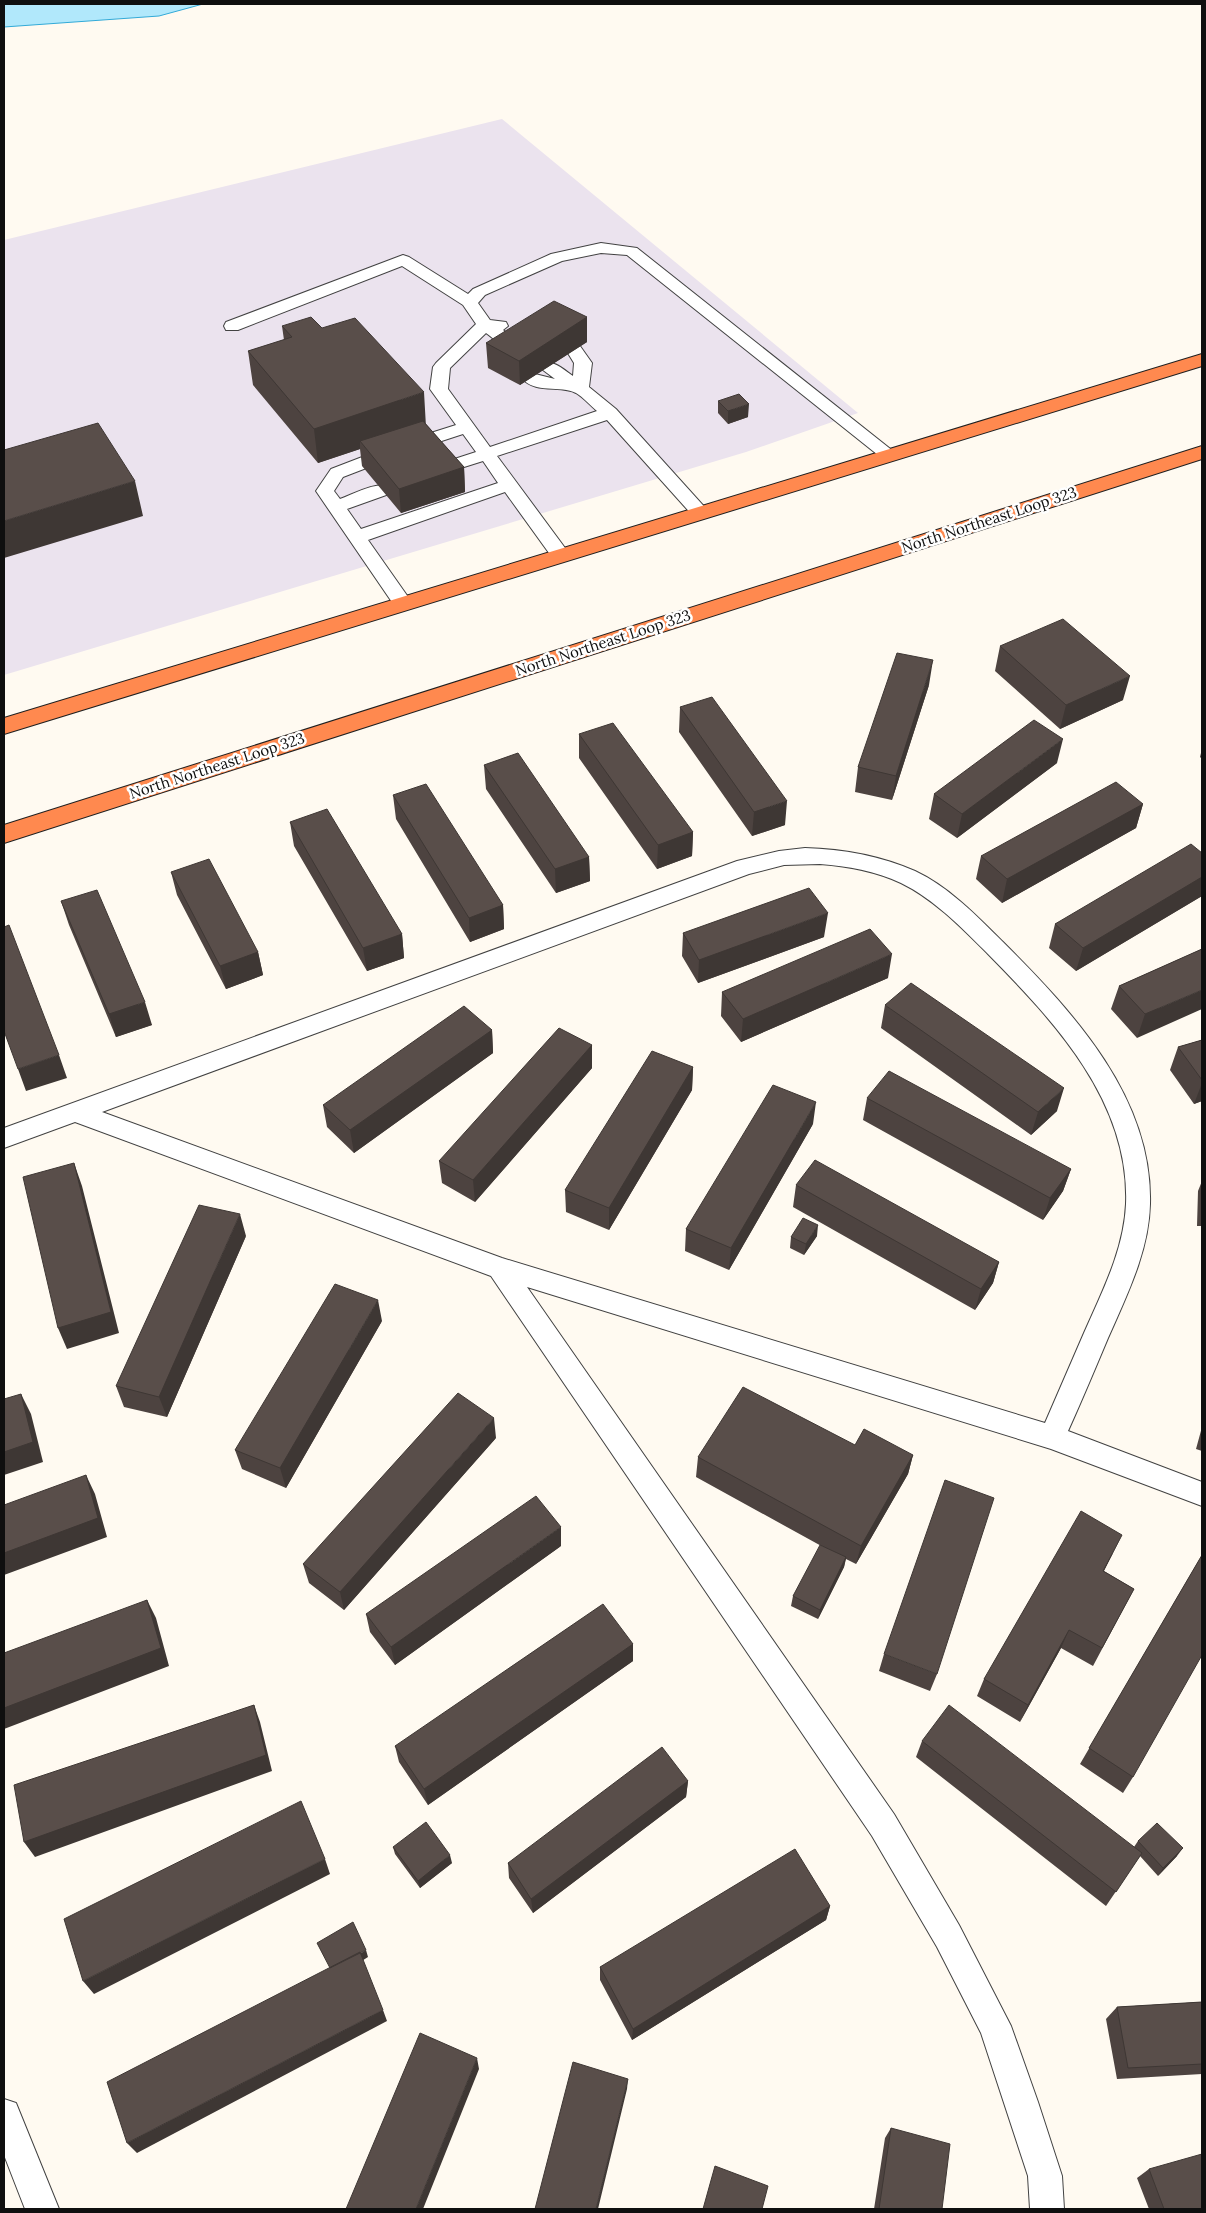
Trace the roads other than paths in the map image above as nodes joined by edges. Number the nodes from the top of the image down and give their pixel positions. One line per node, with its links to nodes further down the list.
1 (470, 302): 2 (lane); 3 (lane); 16 (lane)
2 (485, 325): 4 (lane); 5 (lane); 6 (lane); 13 (lane)
3 (232, 326)
4 (514, 327)
5 (492, 348)
6 (518, 348)
7 (574, 350): 11 (lane)
8 (1202, 360): 16 (highway)
9 (548, 367): 11 (lane)
10 (532, 378): 11 (lane)
11 (580, 388): 12 (lane)
12 (610, 412): 15 (lane); 21 (lane)
13 (467, 426): 15 (lane); 20 (lane)
14 (1202, 452): 26 (highway, North Northeast Loop 323)
15 (487, 454): 17 (lane); 18 (lane)
16 (890, 455): 21 (highway)
17 (445, 468)
18 (509, 485): 22 (lane); 23 (lane)
19 (383, 490): 20 (lane)
20 (336, 507): 22 (lane)
21 (701, 513): 23 (highway)
22 (357, 537): 24 (lane)
23 (561, 556): 24 (highway)
24 (402, 604): 25 (highway)
25 (4, 726)
26 (4, 834)
27 (75, 1112): 28 (lane); 29 (lane); 30 (lane)
28 (4, 1138)
29 (500, 1268): 30 (lane); 34 (lane)
30 (1052, 1437): 31 (lane)
31 (1202, 1494)
32 (4, 2115): 33 (lane)
33 (42, 2209)
34 (1047, 2209)

